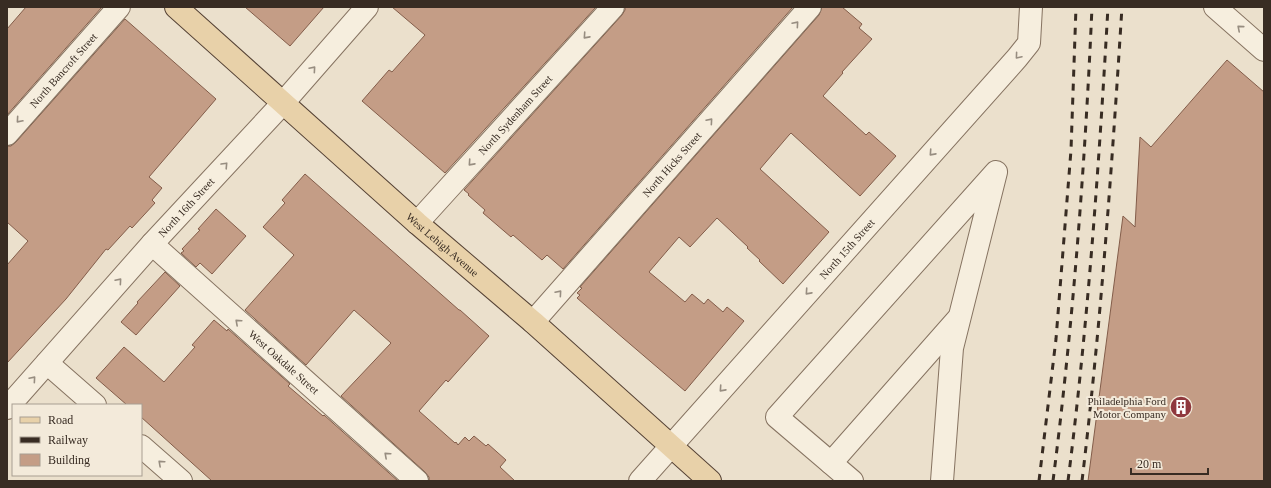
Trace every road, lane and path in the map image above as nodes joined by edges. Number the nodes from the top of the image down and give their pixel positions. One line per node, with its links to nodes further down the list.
1 (119, 7): 10 (street, North Bancroft Street, one-way to 10)
2 (176, 7): 9 (main road, West Lehigh Avenue)
3 (367, 7): 9 (street, North 16th Street, one-way to 3)
4 (613, 7): 11 (street, North Sydenham Street, one-way to 11)
5 (810, 7): 14 (street, North Hicks Street, one-way to 5)
6 (1031, 7): 18 (street, North 15th Street, one-way to 18)
7 (1215, 7): 8 (street, one-way to 7)
8 (1264, 50)
9 (283, 103): 11 (main road, West Lehigh Avenue); 12 (street, North 16th Street, one-way to 9)
10 (7, 134)
11 (417, 223): 14 (main road, West Lehigh Avenue)
12 (152, 244): 15 (street, North 16th Street, one-way to 12); 22 (street, West Oakdale Street, one-way to 12)
13 (960, 318): 20 (street); 20 (street); 26 (street)
14 (533, 322): 18 (main road, West Lehigh Avenue)
15 (47, 362): 16 (street); 17 (street, North 16th Street, one-way to 15)
16 (94, 404)
17 (7, 408)
18 (671, 446): 23 (street, North 15th Street); 24 (main road, West Lehigh Avenue)
19 (142, 447): 21 (street, one-way to 19)
20 (831, 463): 25 (street)
21 (181, 481)
22 (416, 481)
23 (640, 481)
24 (710, 481)
25 (852, 481)
26 (942, 481)

